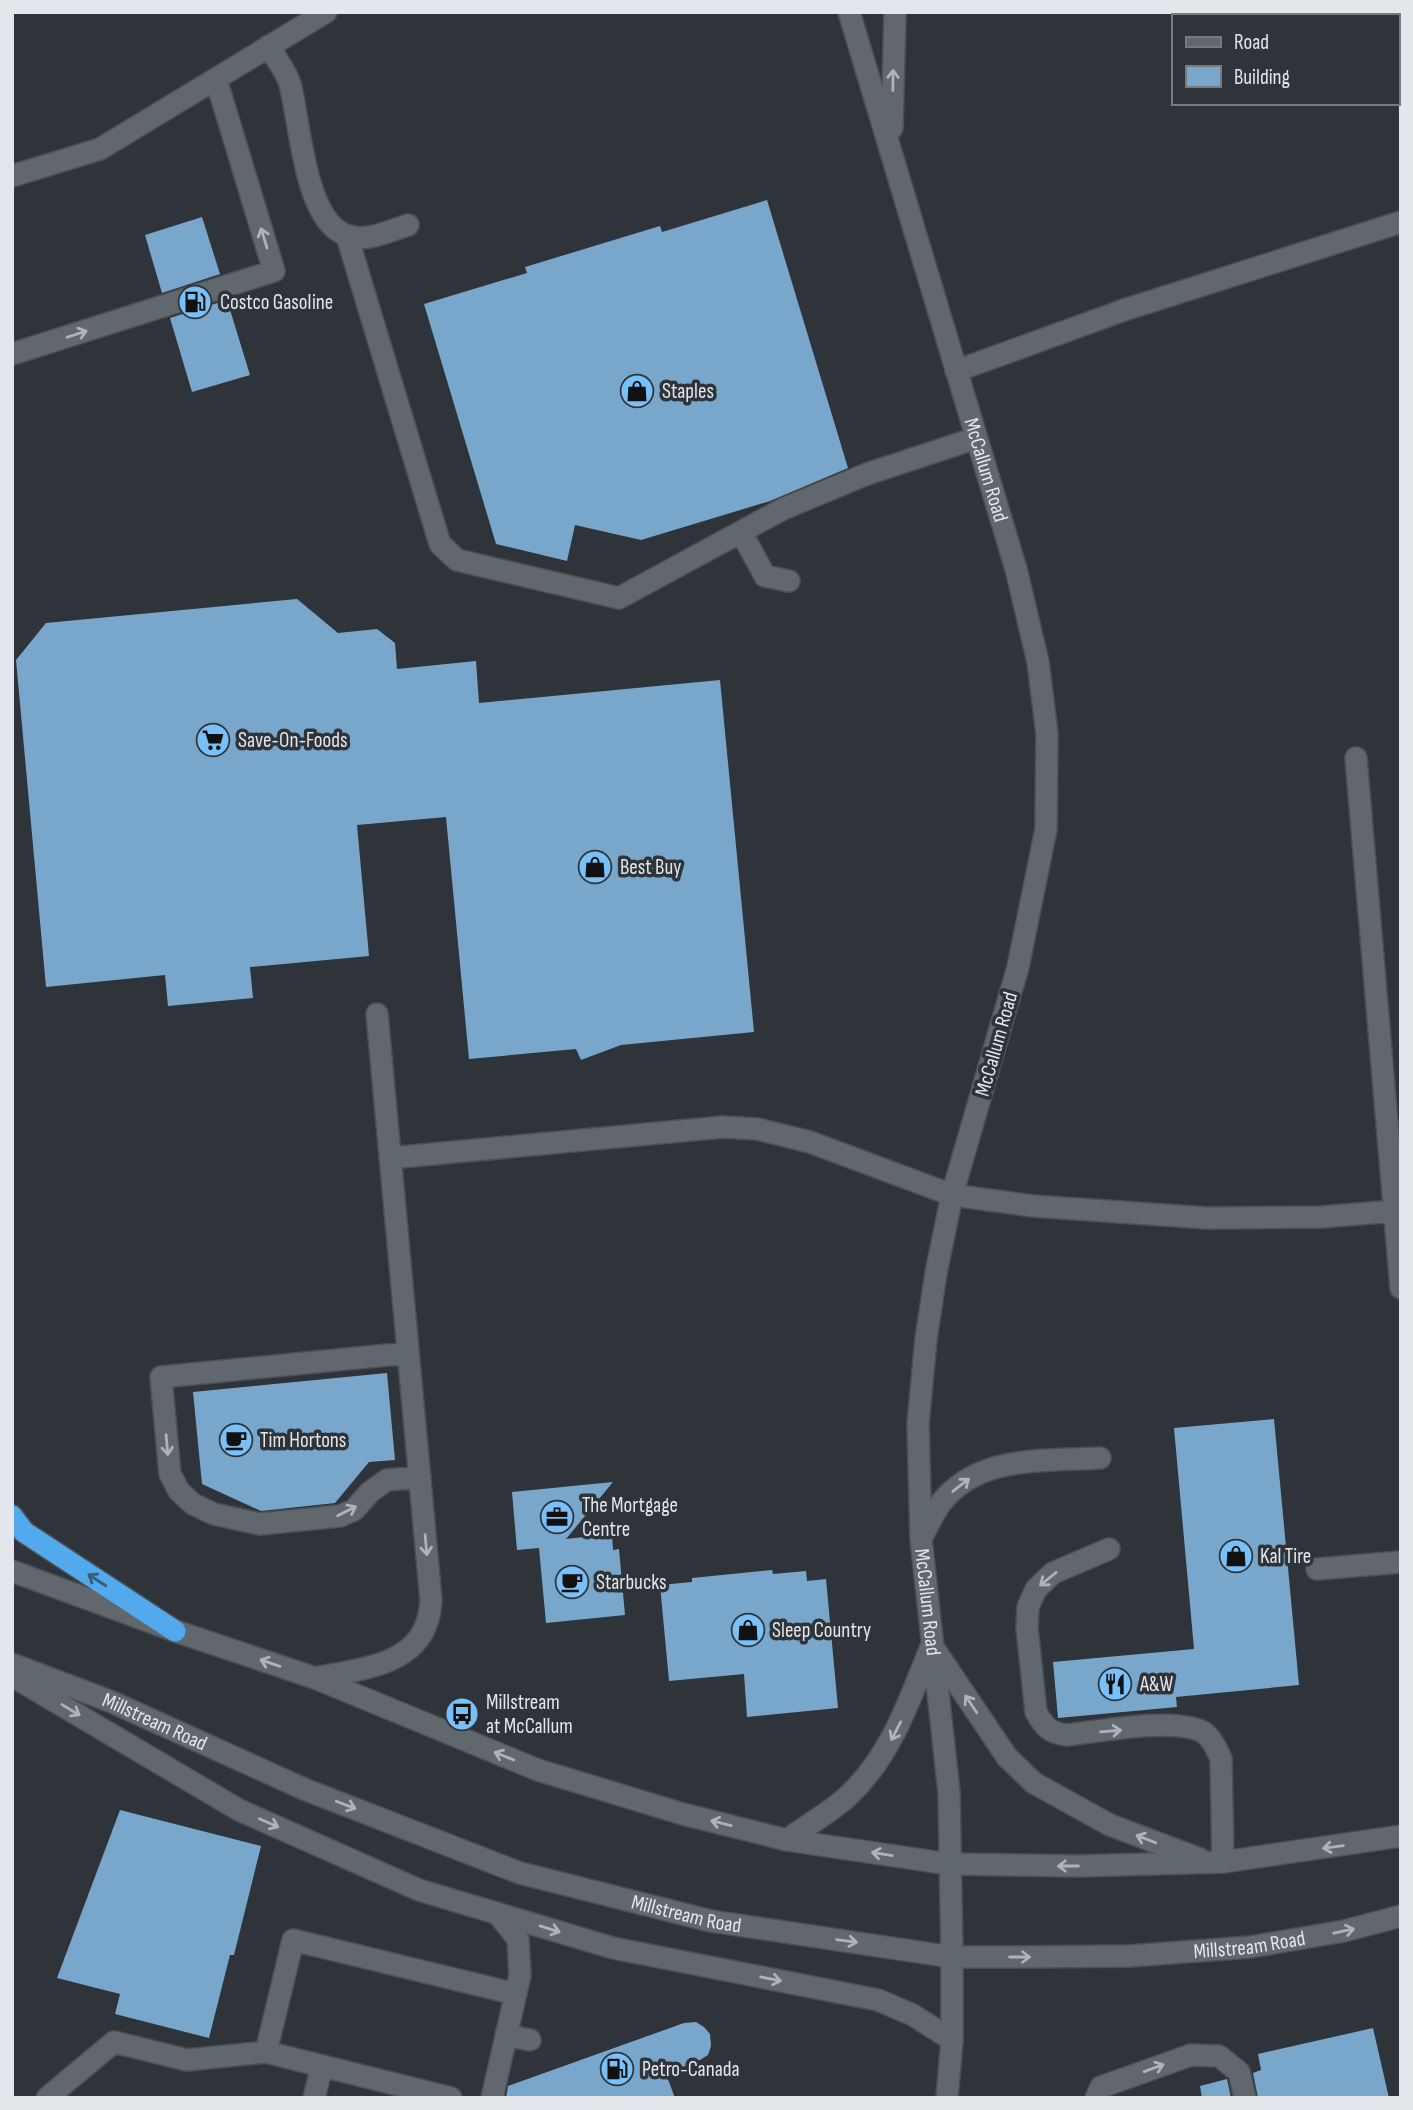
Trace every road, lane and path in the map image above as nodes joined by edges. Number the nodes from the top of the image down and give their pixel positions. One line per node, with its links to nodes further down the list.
1 (326, 12): 4 (main road)
2 (849, 12): 6 (main road, McCallum Road)
3 (894, 12): 6 (main road, one-way to 3)
4 (269, 46): 5 (main road); 10 (main road)
5 (216, 79): 7 (main road); 11 (main road, one-way to 5)
6 (891, 148): 12 (main road, McCallum Road)
7 (12, 176)
8 (1401, 222): 12 (main road)
9 (408, 226): 10 (main road)
10 (347, 236): 14 (main road)
11 (12, 354)
12 (956, 371): 13 (main road, McCallum Road)
13 (976, 439): 14 (main road); 19 (main road, McCallum Road)
14 (741, 532): 15 (main road)
15 (789, 581)
16 (1356, 758): 20 (main road)
17 (377, 1014): 18 (main road)
18 (390, 1158): 19 (main road); 22 (main road)
19 (952, 1195): 20 (main road); 26 (main road, McCallum Road)
20 (1394, 1211): 21 (main road)
21 (1401, 1288)
22 (408, 1353): 24 (main road); 24 (main road, one-way to 24)
23 (1100, 1458): 26 (main road, one-way to 23)
24 (420, 1477): 35 (main road, one-way to 35)
25 (12, 1516): 31 (highway, one-way to 25)
26 (921, 1539): 32 (main road, McCallum Road)
27 (1109, 1549): 38 (main road, one-way to 38)
28 (1401, 1562): 29 (main road)
29 (1317, 1569)
30 (12, 1572): 31 (main road)
31 (175, 1631): 35 (main road, one-way to 31)
32 (932, 1645): 37 (main road, one-way to 37); 38 (main road, one-way to 32); 39 (main road, McCallum Road)
33 (12, 1664): 42 (main road, Millstream Road, one-way to 42)
34 (12, 1676): 40 (main road, one-way to 40)
35 (315, 1678): 37 (main road, one-way to 35)
36 (1401, 1836): 38 (main road, one-way to 38)
37 (787, 1840): 39 (main road, one-way to 37)
38 (1217, 1862): 39 (main road, one-way to 39)
39 (949, 1864): 42 (main road, McCallum Road)
40 (497, 1913): 43 (main road); 46 (main road, one-way to 46)
41 (1401, 1916): 42 (main road, Millstream Road, one-way to 41)
42 (952, 1956): 46 (main road, McCallum Road)
43 (516, 1994): 44 (main road); 47 (main road)
44 (506, 2035): 45 (main road); 52 (main road)
45 (530, 2040)
46 (951, 2040): 53 (main road, McCallum Road)
47 (266, 2052): 48 (main road); 49 (main road)
48 (322, 2066): 50 (main road); 51 (main road)
49 (47, 2098)
50 (314, 2098)
51 (451, 2098)
52 (492, 2098)
53 (947, 2098)
54 (1096, 2098): 55 (main road, one-way to 55)
55 (1245, 2098)

